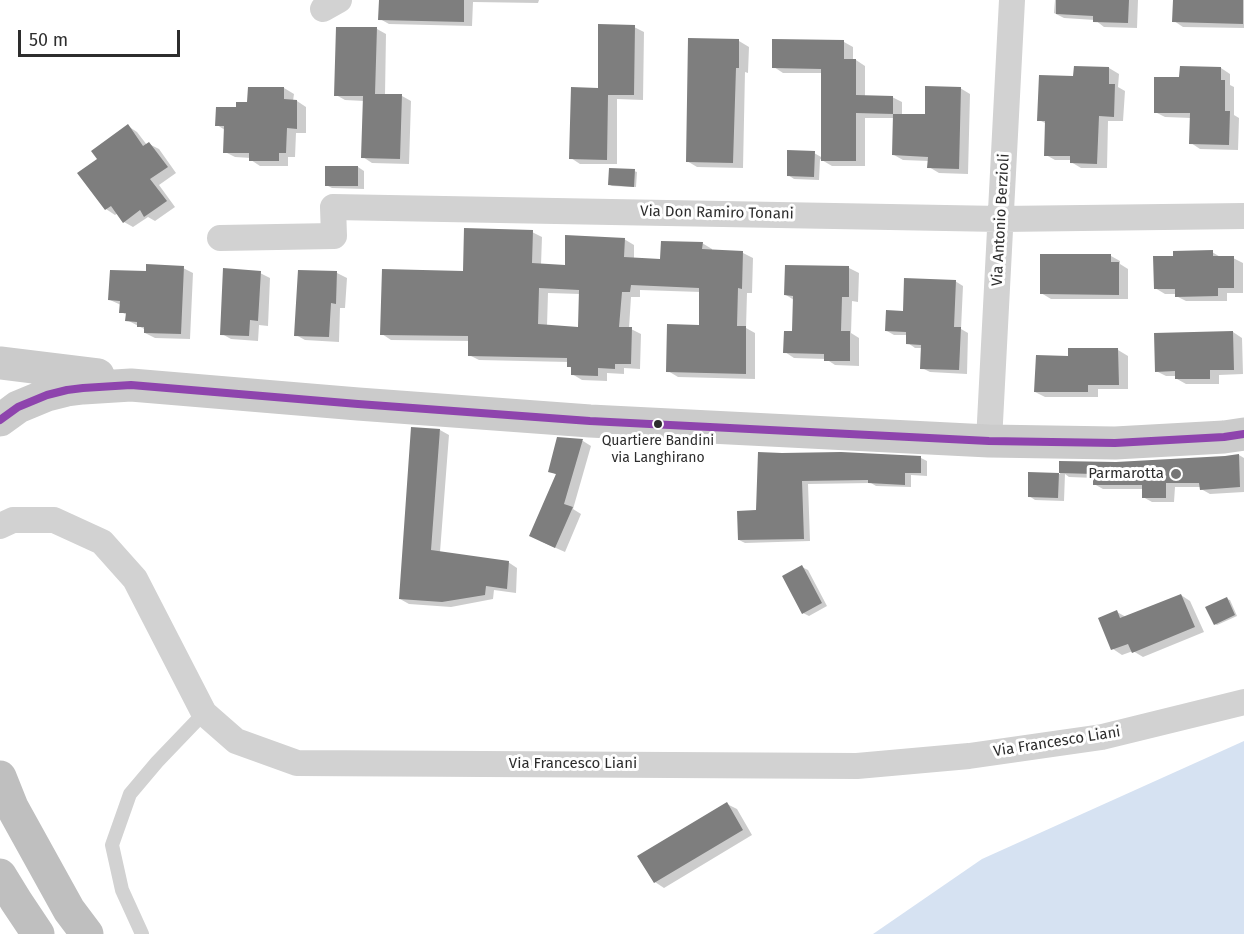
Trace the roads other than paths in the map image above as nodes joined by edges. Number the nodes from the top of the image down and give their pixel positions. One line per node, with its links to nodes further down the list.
1 (1012, 0): 3 (street, Via Antonio Berzioli)
2 (1244, 216): 3 (street, Via Don Ramiro Tonani)
3 (1001, 219): 4 (street, Via Don Ramiro Tonani); 9 (street, Via Antonio Berzioli)
4 (220, 238)
5 (0, 363): 6 (main road)
6 (131, 385): 7 (main road); 9 (main road)
7 (0, 420)
8 (1244, 434): 9 (main road)
9 (989, 441)
10 (4, 518): 12 (street, Via Francesco Liani)
11 (1244, 702): 12 (street, Via Francesco Liani)
12 (204, 713): 17 (lane)
13 (0, 777): 16 (highway)
14 (0, 875): 15 (highway)
15 (38, 934)
16 (87, 934)
17 (142, 934)

